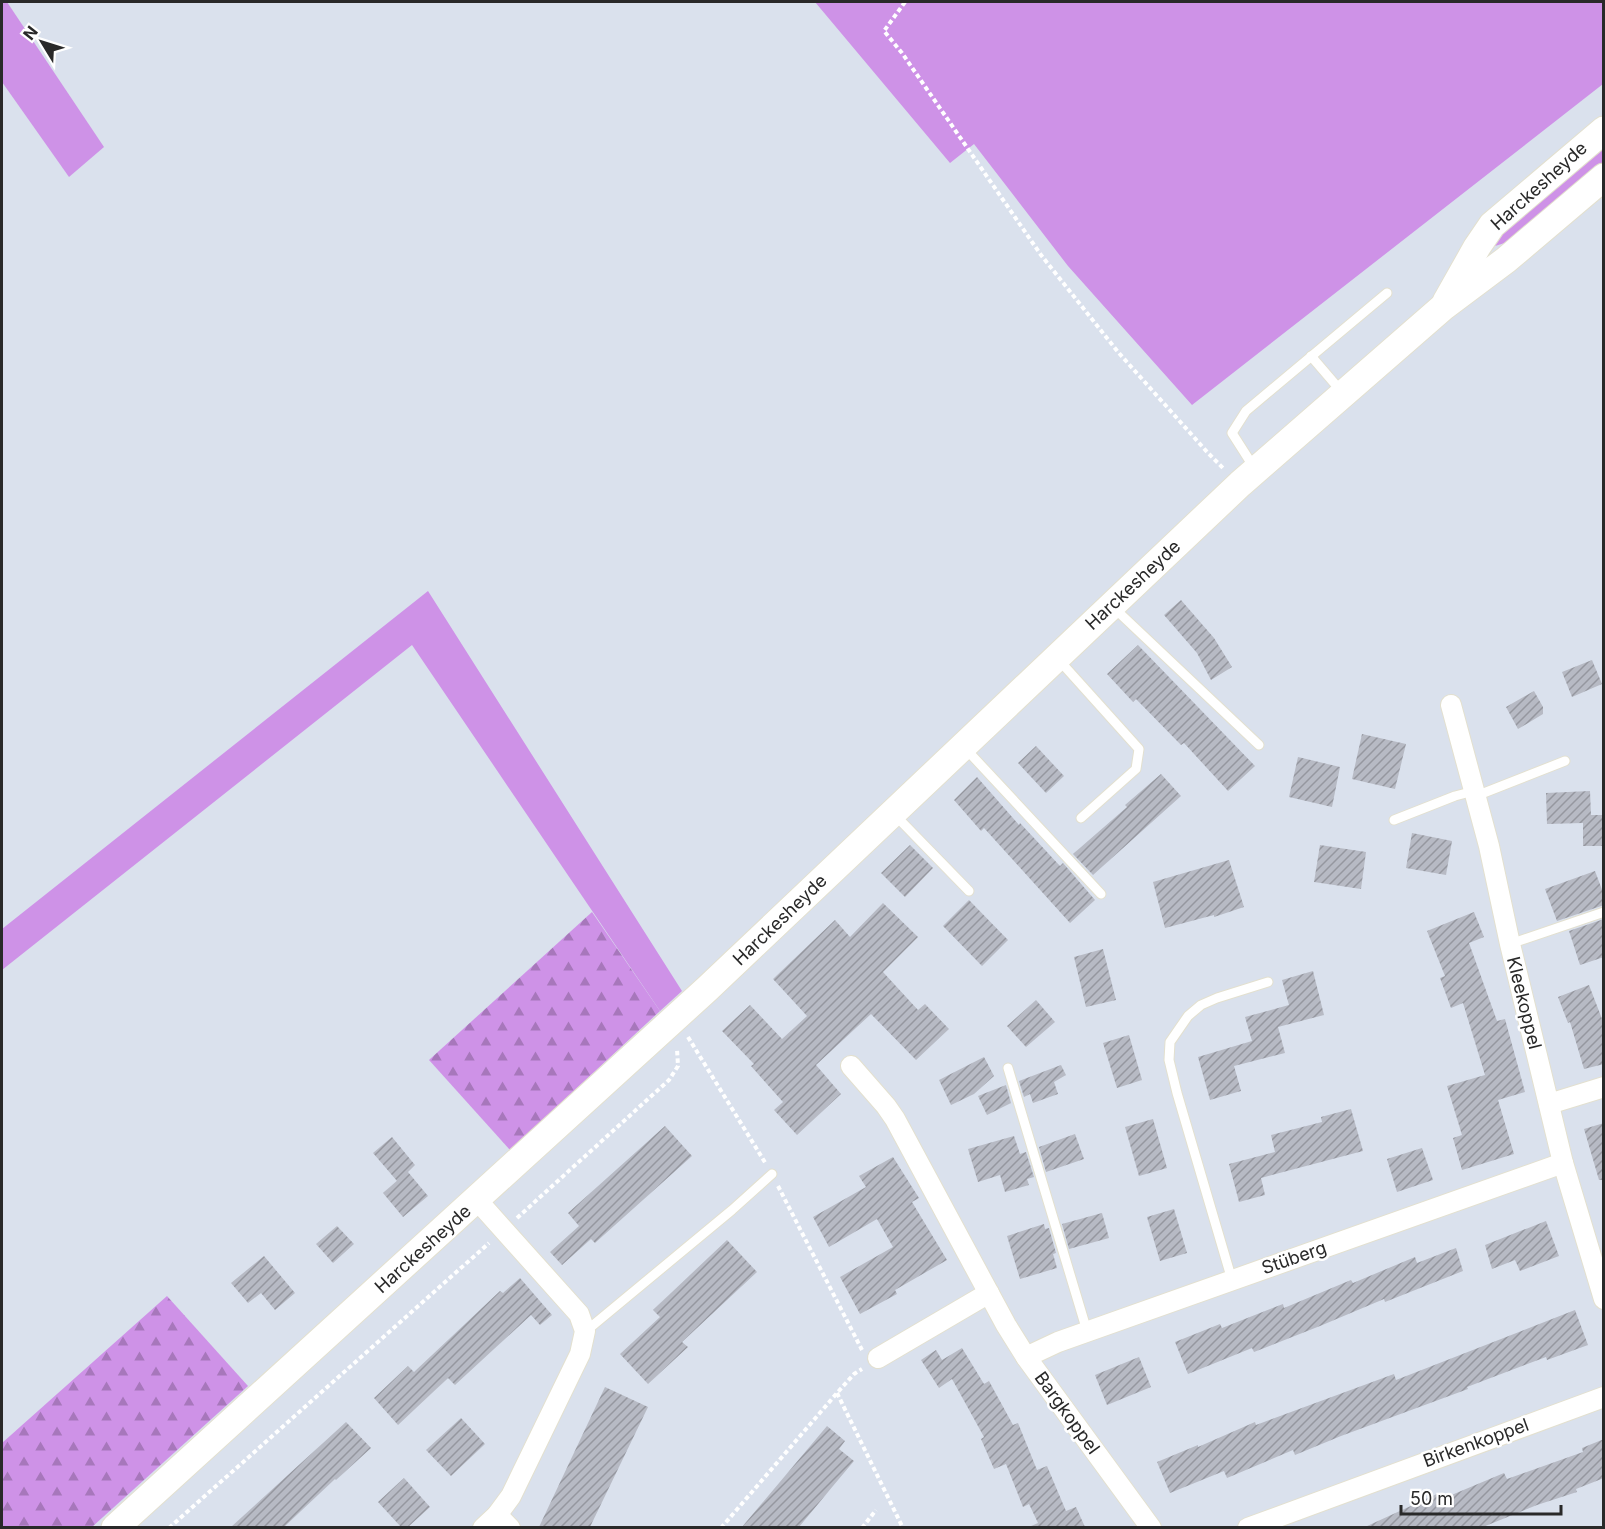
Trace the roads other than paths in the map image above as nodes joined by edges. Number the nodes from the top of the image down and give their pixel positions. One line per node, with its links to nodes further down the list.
1 (1604, 130): 4 (main road, Harckesheyde)
2 (1604, 177): 4 (main road, Harckesheyde)
3 (1387, 293): 5 (lane)
4 (1442, 308): 6 (main road, Harckesheyde)
5 (1311, 356): 6 (lane); 7 (lane)
6 (1343, 393): 7 (main road, Harckesheyde)
7 (1248, 477): 8 (main road, Harckesheyde)
8 (1111, 605): 9 (main road, Harckesheyde); 11 (lane)
9 (1056, 657): 12 (main road, Harckesheyde); 16 (lane)
10 (1451, 705): 14 (street, Kleekoppel)
11 (1259, 745)
12 (963, 746): 15 (main road, Harckesheyde); 19 (lane)
13 (1565, 761): 14 (lane)
14 (1475, 794): 17 (lane); 21 (street, Kleekoppel)
15 (892, 812): 18 (lane); 29 (main road, Harckesheyde)
16 (1081, 818)
17 (1394, 820)
18 (969, 891)
19 (1101, 894)
20 (1604, 912): 21 (lane)
21 (1510, 944): 26 (street, Kleekoppel)
22 (1268, 982): 30 (lane)
23 (851, 1066): 31 (street, Bargkoppel)
24 (1008, 1068): 34 (lane)
25 (1604, 1087): 26 (street)
26 (1549, 1104): 27 (street, Kleekoppel)
27 (1563, 1163): 30 (street, Stüberg); 32 (street, Kleekoppel)
28 (772, 1174): 33 (lane)
29 (477, 1200): 33 (street); 39 (main road, Harckesheyde)
30 (1232, 1280): 34 (street, Stüberg)
31 (989, 1293): 35 (street, Bargkoppel); 36 (street)
32 (1604, 1299)
33 (585, 1331): 38 (street)
34 (1087, 1331): 35 (street, Stüberg)
35 (1026, 1357): 40 (street, Bargkoppel)
36 (873, 1361)
37 (1604, 1397): 41 (street, Birkenkoppel)
38 (497, 1523)
39 (115, 1527)
40 (1152, 1527)
41 (1248, 1527)

